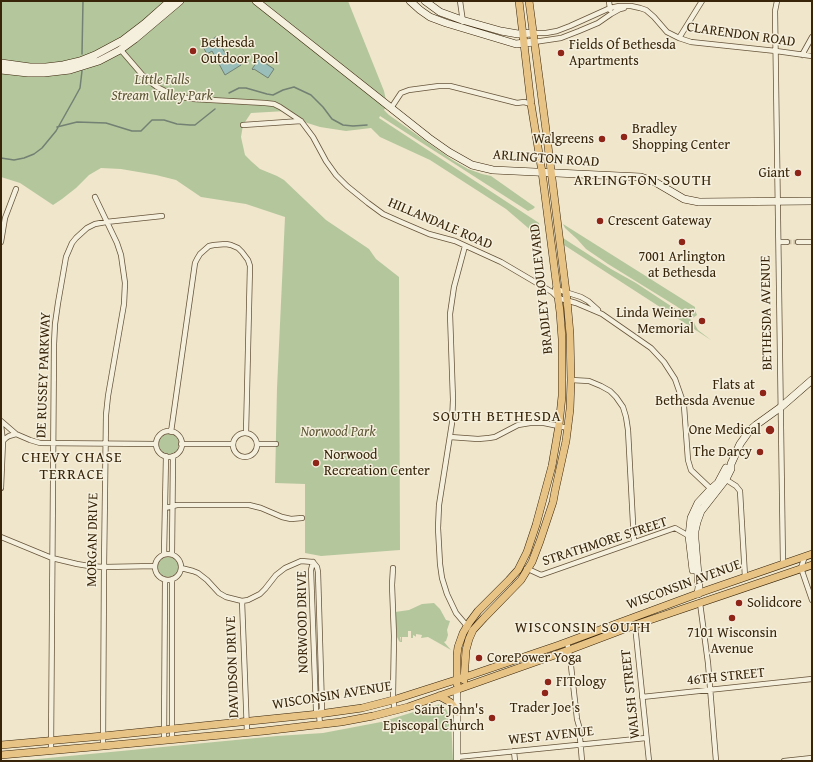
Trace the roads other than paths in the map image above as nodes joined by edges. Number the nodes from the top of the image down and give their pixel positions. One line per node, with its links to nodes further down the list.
1 (170, 1): 23 (main road)
2 (180, 1): 23 (main road)
3 (256, 1): 30 (main road, ARLINGTON ROAD)
4 (410, 1): 16 (main road)
5 (425, 1): 15 (main road)
6 (460, 1): 15 (street)
7 (519, 1): 18 (main road, BRADLEY BOULEVARD)
8 (529, 1): 17 (main road, BRADLEY BOULEVARD)
9 (609, 1): 13 (street)
10 (702, 1): 20 (street)
11 (777, 1): 24 (street, BETHESDA AVENUE)
12 (631, 4): 13 (street); 14 (street); 20 (street, CLARENDON ROAD)
13 (610, 8): 14 (street); 17 (street)
14 (610, 14): 21 (street)
15 (462, 20): 16 (street); 18 (main road)
16 (463, 29): 22 (main road)
17 (534, 33): 18 (main road); 21 (main road, BRADLEY BOULEVARD)
18 (523, 34): 22 (main road, BRADLEY BOULEVARD)
19 (812, 37): 25 (street)
20 (679, 38): 24 (street, CLARENDON ROAD)
21 (534, 42): 22 (main road); 34 (main road, BRADLEY BOULEVARD)
22 (524, 44): 29 (main road, BRADLEY BOULEVARD)
23 (118, 47): 27 (main road); 28 (main road); 31 (street, HILLANDALE ROAD)
24 (776, 51): 25 (street, CLARENDON ROAD); 37 (street, BETHESDA AVENUE)
25 (802, 55): 26 (street, CLARENDON ROAD)
26 (812, 56)
27 (1, 63)
28 (1, 70)
29 (528, 103): 30 (street); 33 (main road, BRADLEY BOULEVARD)
30 (391, 108): 33 (main road, ARLINGTON ROAD)
31 (301, 121): 32 (street); 46 (street, HILLANDALE ROAD)
32 (243, 125)
33 (542, 172): 34 (main road, ARLINGTON ROAD); 47 (main road, BRADLEY BOULEVARD)
34 (552, 173): 37 (main road, ARLINGTON ROAD); 48 (main road, BRADLEY BOULEVARD)
35 (16, 189): 41 (street)
36 (94, 197): 40 (street, MORGAN DRIVE)
37 (778, 201): 38 (main road, ARLINGTON ROAD); 42 (street, BETHESDA AVENUE)
38 (812, 201)
39 (162, 216): 40 (street, DE RUSSEY PARKWAY)
40 (106, 222): 64 (street, DE RUSSEY PARKWAY); 65 (street, MORGAN DRIVE)
41 (1, 242)
42 (779, 242): 43 (street); 54 (street, BETHESDA AVENUE)
43 (787, 242)
44 (798, 242): 45 (street)
45 (812, 242)
46 (465, 246): 47 (street, HILLANDALE ROAD); 62 (street)
47 (554, 290): 48 (street, HILLANDALE ROAD); 49 (main road, BRADLEY BOULEVARD)
48 (566, 292): 50 (main road, BRADLEY BOULEVARD); 51 (street, HILLANDALE ROAD)
49 (558, 298): 50 (street); 57 (main road, BRADLEY BOULEVARD)
50 (566, 300): 51 (street); 52 (main road, BRADLEY BOULEVARD)
51 (602, 314): 75 (street)
52 (571, 380): 58 (main road, BRADLEY BOULEVARD); 81 (street)
53 (812, 380): 54 (main road)
54 (781, 407): 73 (main road); 88 (street, BETHESDA AVENUE)
55 (1, 421): 61 (street)
56 (1, 425): 63 (street)
57 (559, 425): 58 (street); 62 (street); 82 (main road, BRADLEY BOULEVARD)
58 (568, 428): 95 (main road, BRADLEY BOULEVARD)
59 (171, 432): 60 (street); 66 (street); 67 (street)
60 (246, 432): 68 (street); 70 (street)
61 (16, 434): 63 (street); 64 (street)
62 (450, 437): 108 (street)
63 (4, 441): 74 (street)
64 (53, 444): 65 (street); 86 (street, DE RUSSEY PARKWAY)
65 (105, 444): 66 (street); 91 (street, MORGAN DRIVE)
66 (156, 444): 71 (street)
67 (181, 444): 68 (street); 72 (street)
68 (233, 444): 70 (street)
69 (276, 444): 70 (street)
70 (257, 447)
71 (166, 456): 72 (street); 77 (street)
72 (173, 456): 76 (street)
73 (724, 478): 75 (main road); 79 (main road); 98 (street)
74 (1, 488)
75 (710, 489): 79 (main road)
76 (173, 506): 77 (street); 78 (street); 84 (street)
77 (165, 508): 83 (street)
78 (302, 518)
79 (691, 531): 81 (street, STRATHMORE STREET); 101 (main road)
80 (1, 537): 86 (street)
81 (634, 542): 95 (street, STRATHMORE STREET)
82 (527, 552): 95 (main road); 96 (main road, BRADLEY BOULEVARD)
83 (164, 554): 84 (street); 90 (street)
84 (172, 554): 92 (street)
85 (809, 555): 88 (main road, WISCONSIN AVENUE); 94 (street)
86 (52, 558): 91 (street); 134 (street, DE RUSSEY PARKWAY)
87 (313, 562): 103 (street); 105 (street, NORWOOD DRIVE); 106 (street, NORWOOD DRIVE)
88 (783, 564): 97 (main road, BETHESDA AVENUE); 98 (main road, WISCONSIN AVENUE)
89 (812, 565): 94 (main road, WISCONSIN AVENUE)
90 (155, 566): 91 (street); 99 (street)
91 (104, 567): 131 (street, MORGAN DRIVE)
92 (181, 568): 100 (street); 103 (street)
93 (393, 568): 122 (street)
94 (801, 568): 97 (main road, WISCONSIN AVENUE); 102 (street)
95 (528, 569): 96 (street); 115 (main road, BRADLEY BOULEVARD)
96 (518, 570): 108 (main road, BRADLEY BOULEVARD)
97 (785, 574): 104 (main road, WISCONSIN AVENUE)
98 (745, 577): 101 (main road, WISCONSIN AVENUE)
99 (165, 580): 100 (street); 111 (street)
100 (172, 580): 112 (street)
101 (698, 594): 104 (main road); 109 (main road, WISCONSIN AVENUE)
102 (812, 600)
103 (242, 601): 126 (street, DAVIDSON DRIVE)
104 (700, 603): 107 (main road, WISCONSIN AVENUE); 118 (street)
105 (313, 615): 106 (street); 113 (street, NORWOOD DRIVE)
106 (319, 615): 114 (street, NORWOOD DRIVE)
107 (635, 625): 110 (main road, WISCONSIN AVENUE); 121 (street, WALSH STREET)
108 (467, 626): 117 (main road, BRADLEY BOULEVARD)
109 (567, 642): 110 (street); 115 (main road, WISCONSIN AVENUE)
110 (569, 650): 119 (main road, WISCONSIN AVENUE); 136 (street)
111 (164, 652): 112 (street); 129 (street)
112 (171, 652): 128 (street)
113 (315, 661): 114 (street); 125 (street, NORWOOD DRIVE)
114 (321, 661): 125 (street, NORWOOD DRIVE)
115 (465, 677): 117 (main road, WISCONSIN AVENUE); 119 (main road, BRADLEY BOULEVARD)
116 (812, 679): 118 (street, 46TH STREET)
117 (457, 680): 119 (main road, BRADLEY BOULEVARD); 122 (main road, WISCONSIN AVENUE)
118 (710, 689): 121 (street, 46TH STREET); 147 (street)
119 (459, 691): 120 (main road, WISCONSIN AVENUE); 124 (main road)
120 (439, 696): 123 (main road, WISCONSIN AVENUE); 124 (main road)
121 (642, 696): 132 (street, WALSH STREET)
122 (393, 700): 123 (street); 125 (main road, WISCONSIN AVENUE)
123 (395, 710): 127 (main road, WISCONSIN AVENUE)
124 (457, 712): 143 (main road)
125 (319, 714): 126 (main road, WISCONSIN AVENUE); 127 (street, NORWOOD DRIVE)
126 (246, 722): 128 (main road, WISCONSIN AVENUE); 130 (street, DAVIDSON DRIVE)
127 (320, 724): 130 (main road, WISCONSIN AVENUE)
128 (172, 729): 129 (main road, WISCONSIN AVENUE); 133 (street)
129 (164, 730): 131 (main road, WISCONSIN AVENUE); 135 (street)
130 (247, 732): 133 (main road, WISCONSIN AVENUE)
131 (103, 736): 134 (main road, WISCONSIN AVENUE); 138 (street, MORGAN DRIVE)
132 (646, 738): 136 (street, WEST AVENUE); 146 (street, WALSH STREET)
133 (172, 739): 135 (main road, WISCONSIN AVENUE)
134 (51, 740): 137 (main road, WISCONSIN AVENUE); 139 (street, DE RUSSEY PARKWAY)
135 (164, 740): 138 (main road, WISCONSIN AVENUE)
136 (581, 744): 140 (street, WEST AVENUE); 145 (street)
137 (1, 745)
138 (103, 746): 139 (main road, WISCONSIN AVENUE)
139 (52, 750): 141 (main road, WISCONSIN AVENUE)
140 (514, 751): 143 (street, WEST AVENUE); 144 (street)
141 (1, 755)
142 (812, 758): 148 (street)
143 (457, 759)
144 (515, 761)
145 (582, 761)
146 (649, 761)
147 (716, 761)
148 (784, 761)

